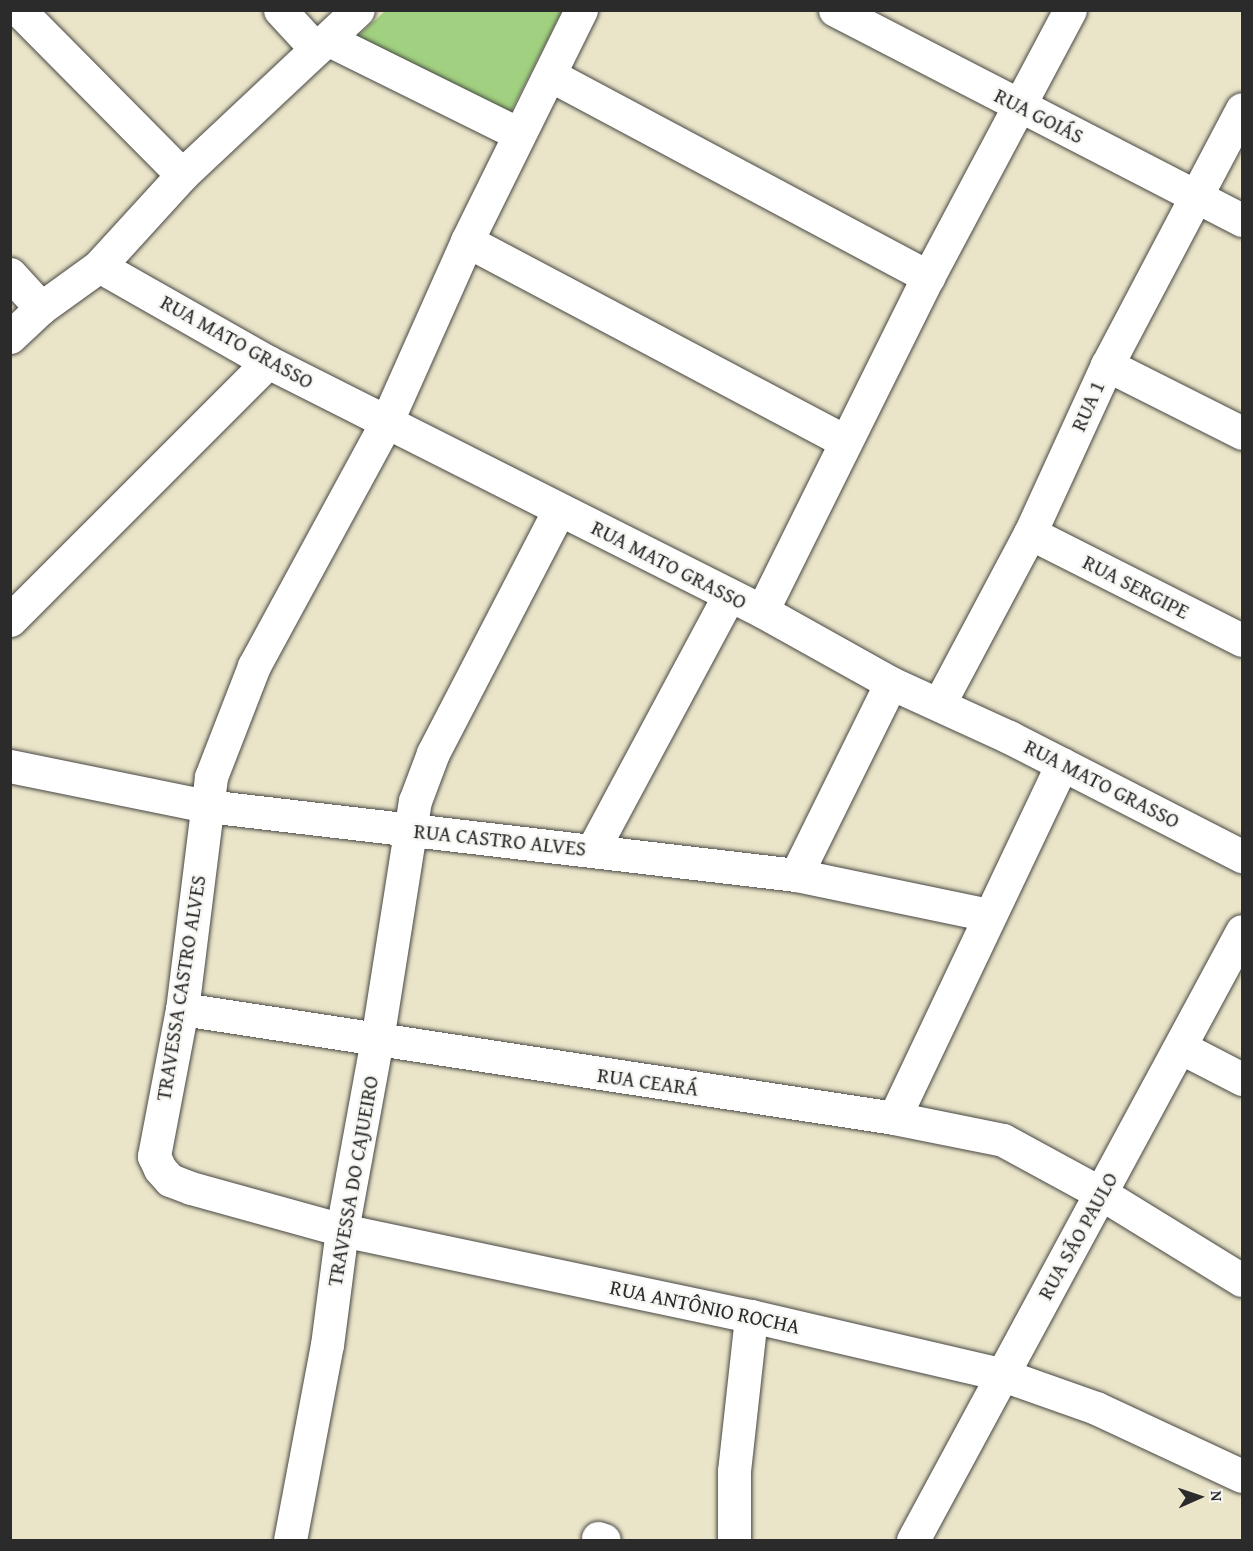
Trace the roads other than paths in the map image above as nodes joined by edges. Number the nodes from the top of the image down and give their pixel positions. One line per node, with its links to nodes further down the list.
1 (19, 10): 12 (street)
2 (280, 10): 7 (street)
3 (358, 10): 7 (street)
4 (581, 10): 8 (street, TRAVESSA CASTRO ALVES)
5 (835, 10): 9 (street, RUA GOIÁS)
6 (1070, 10): 9 (street)
7 (323, 44): 11 (street); 12 (street)
8 (550, 75): 11 (street, TRAVESSA CASTRO ALVES); 18 (street)
9 (1019, 106): 13 (street, RUA GOIÁS); 18 (street)
10 (1242, 109): 13 (street, RUA 1)
11 (519, 134): 15 (street, TRAVESSA CASTRO ALVES)
12 (182, 175): 16 (street)
13 (1194, 196): 14 (street, RUA GOIÁS); 22 (street, RUA 1)
14 (1242, 220)
15 (467, 241): 23 (street, TRAVESSA CASTRO ALVES); 25 (street)
16 (99, 266): 19 (street); 21 (street, RUA MATO GRASSO)
17 (10, 274): 19 (street)
18 (928, 277): 25 (street)
19 (41, 308): 20 (street)
20 (10, 337)
21 (268, 362): 23 (street, RUA MATO GRASSO); 30 (street)
22 (1107, 364): 24 (street); 27 (street, RUA 1)
23 (387, 422): 26 (street, RUA MATO GRASSO); 36 (street, TRAVESSA CASTRO ALVES)
24 (1242, 433)
25 (844, 441): 29 (street)
26 (559, 510): 28 (street, RUA MATO GRASSO); 37 (street, TRAVESSA DO CAJUEIRO)
27 (1030, 533): 31 (street, RUA SERGIPE); 33 (street, RUA 1)
28 (729, 595): 29 (street, RUA MATO GRASSO); 38 (street)
29 (762, 611): 32 (street, RUA MATO GRASSO)
30 (10, 620)
31 (1242, 640)
32 (891, 683): 33 (street, RUA MATO GRASSO); 40 (street)
33 (939, 704): 34 (street, RUA MATO GRASSO)
34 (1062, 764): 39 (street, RUA MATO GRASSO); 41 (street)
35 (10, 766): 36 (street, RUA CASTRO ALVES)
36 (207, 806): 37 (street, RUA CASTRO ALVES); 43 (street, TRAVESSA CASTRO ALVES)
37 (412, 825): 38 (street, RUA CASTRO ALVES); 44 (street, TRAVESSA DO CAJUEIRO)
38 (593, 849): 40 (street, RUA CASTRO ALVES)
39 (1242, 856)
40 (796, 875): 41 (street, RUA CASTRO ALVES)
41 (989, 915): 47 (street)
42 (1242, 931): 45 (street, RUA SÃO PAULO)
43 (182, 1009): 44 (street, RUA CEARÁ); 48 (street, TRAVESSA CASTRO ALVES)
44 (377, 1040): 47 (street, RUA CEARÁ); 50 (street, TRAVESSA DO CAJUEIRO)
45 (1180, 1047): 46 (street); 49 (street, RUA SÃO PAULO)
46 (1242, 1079)
47 (894, 1118): 49 (street, RUA CEARÁ)
48 (160, 1169): 50 (street, RUA ANTÔNIO ROCHA)
49 (1102, 1194): 51 (street, RUA CEARÁ); 53 (street, RUA SÃO PAULO)
50 (342, 1230): 52 (street, RUA ANTÔNIO ROCHA); 55 (street, TRAVESSA DO CAJUEIRO)
51 (1242, 1280)
52 (752, 1316): 53 (street, RUA ANTÔNIO ROCHA); 56 (street)
53 (1000, 1374): 54 (street, RUA ANTÔNIO ROCHA); 57 (street, RUA SÃO PAULO)
54 (1242, 1476)
55 (290, 1540)
56 (734, 1540)
57 (913, 1540)

